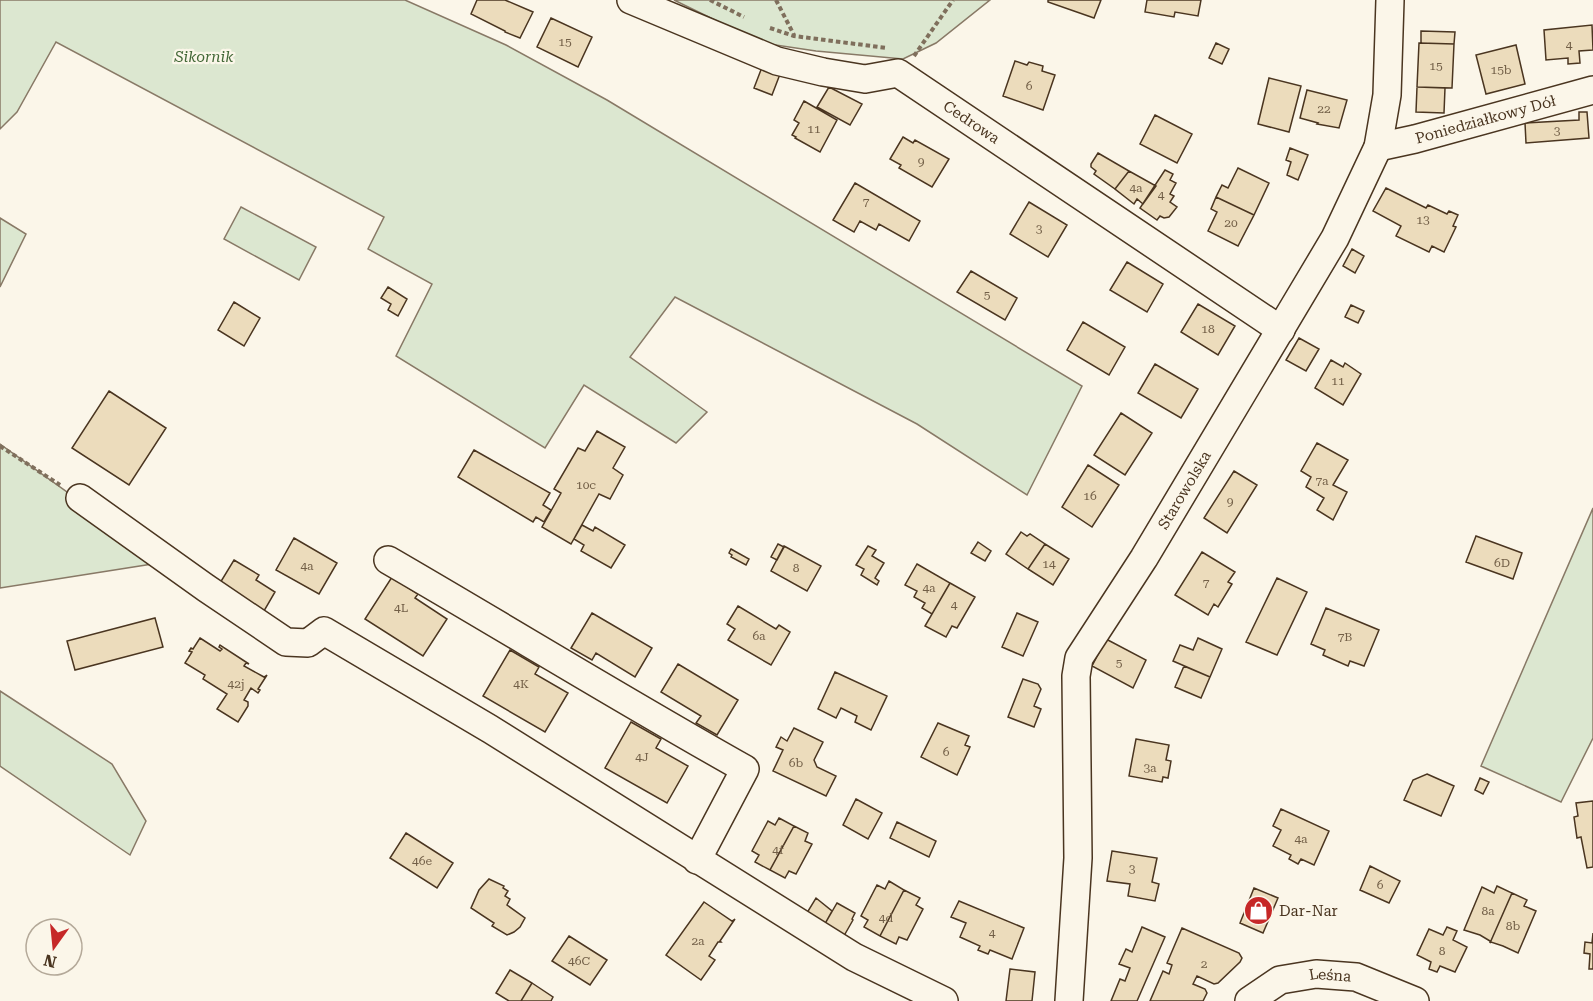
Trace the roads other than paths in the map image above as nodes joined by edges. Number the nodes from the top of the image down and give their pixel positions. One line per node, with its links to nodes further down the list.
1 (631, 0): 5 (street, Cedrowa)
2 (1390, 0): 4 (street, Starowolska)
3 (1593, 90): 4 (street, Poniedziałkowy Dół)
4 (1378, 147): 5 (street, Starowolska)
5 (1281, 330): 10 (street, Starowolska)
6 (80, 498): 8 (street)
7 (388, 560): 8 (street)
8 (697, 860): 9 (street)
9 (944, 1001)
10 (1069, 1001)
11 (1249, 1001): 12 (street, Leśna)
12 (1415, 1001)

